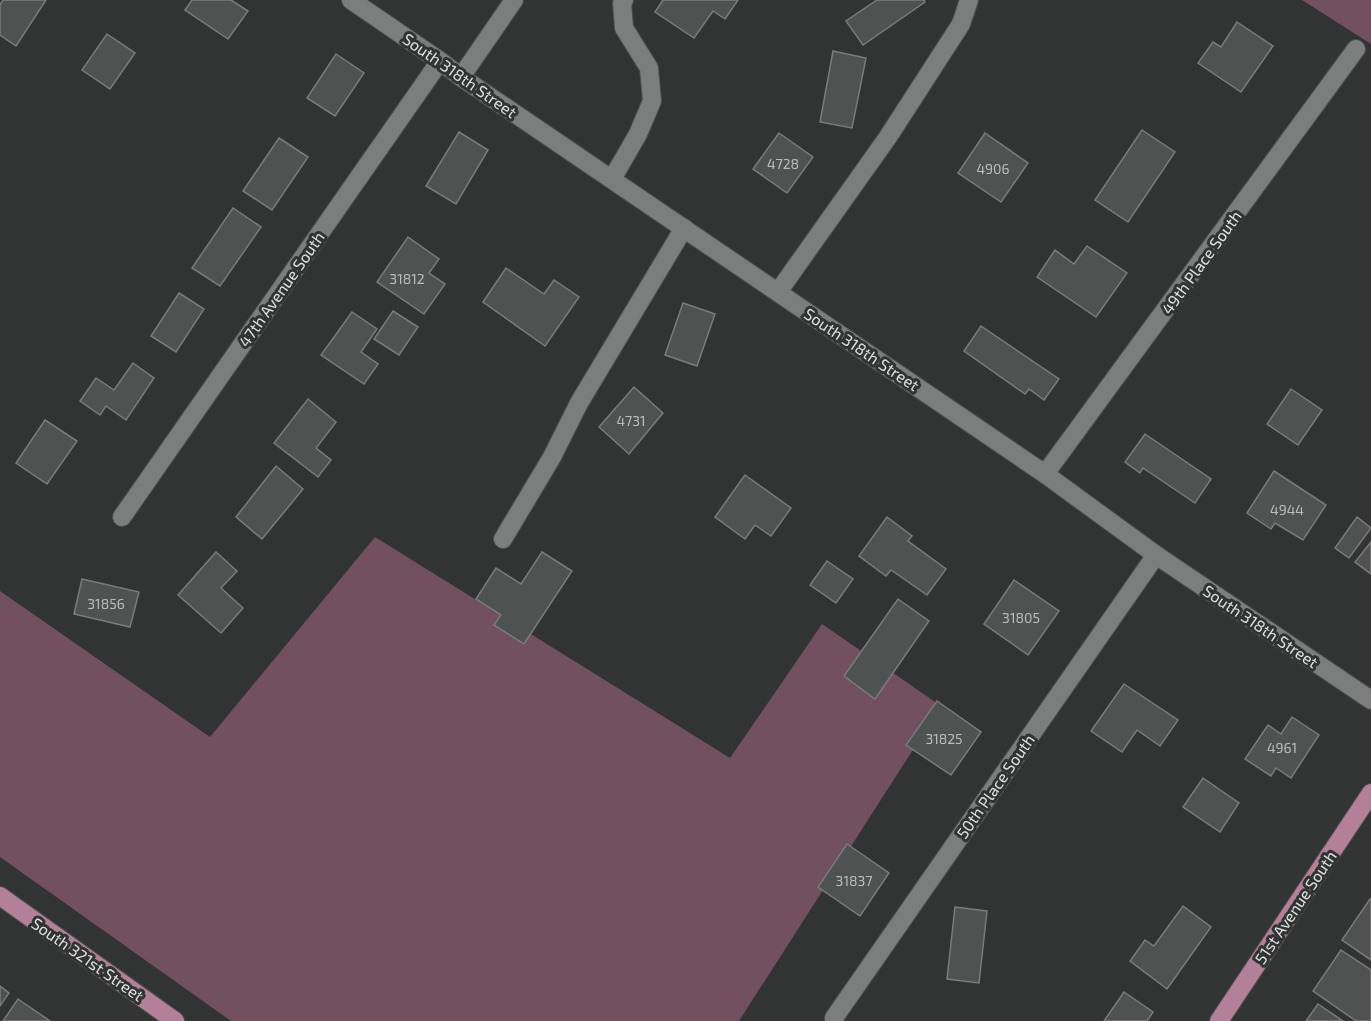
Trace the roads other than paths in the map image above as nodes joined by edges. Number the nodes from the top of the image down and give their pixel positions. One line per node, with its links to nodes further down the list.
1 (351, 0): 6 (street, South 318th Street)
2 (513, 0): 7 (street)
3 (624, 0): 8 (street)
4 (969, 0): 10 (street)
5 (1356, 49): 11 (street, 49th Place South)
6 (440, 61): 7 (street, South 318th Street); 12 (street, 47th Avenue South)
7 (461, 77): 8 (street, South 318th Street)
8 (612, 179): 9 (street, South 318th Street)
9 (684, 228): 10 (street, South 318th Street); 13 (street)
10 (778, 292): 11 (street, South 318th Street)
11 (1045, 474): 14 (street, South 318th Street)
12 (122, 517)
13 (503, 539)
14 (1156, 555): 15 (street, South 318th Street); 18 (street, 50th Place South)
15 (1371, 700)
16 (1371, 793): 20 (main road, 51st Avenue South)
17 (0, 896): 19 (main road, South 321st Street)
18 (834, 1018)
19 (176, 1021)
20 (1219, 1021)

